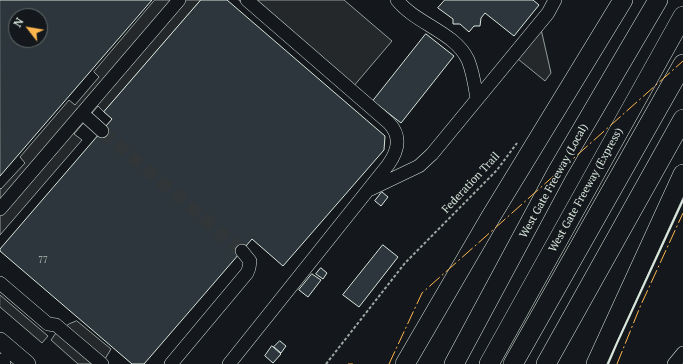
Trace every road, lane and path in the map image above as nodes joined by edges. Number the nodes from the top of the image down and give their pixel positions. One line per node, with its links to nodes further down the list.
1 (179, 0): 10 (street)
2 (247, 0): 15 (street)
3 (397, 0): 9 (street)
4 (555, 0): 9 (street)
5 (623, 0): 28 (highway)
6 (658, 0): 29 (highway, West Gate Freeway (Local))
7 (683, 16): 30 (highway, West Gate Freeway (Express))
8 (683, 64): 31 (highway, West Gate Freeway (Express))
9 (477, 99): 15 (street)
10 (82, 113): 12 (street); 16 (street)
11 (683, 118): 32 (highway)
12 (102, 131)
13 (520, 138): 27 (path, Federation Trail)
14 (683, 174): 33 (highway)
15 (367, 191): 26 (street)
16 (0, 209)
17 (242, 251): 25 (street)
18 (0, 283): 24 (street)
19 (0, 341): 23 (main road)
20 (683, 353): 34 (street)
21 (0, 362): 22 (main road)
22 (2, 364)
23 (27, 364)
24 (102, 364)
25 (171, 364)
26 (229, 364)
27 (326, 364)
28 (405, 364)
29 (454, 364)
30 (489, 364)
31 (513, 364)
32 (546, 364)
33 (596, 364)
34 (674, 364)

